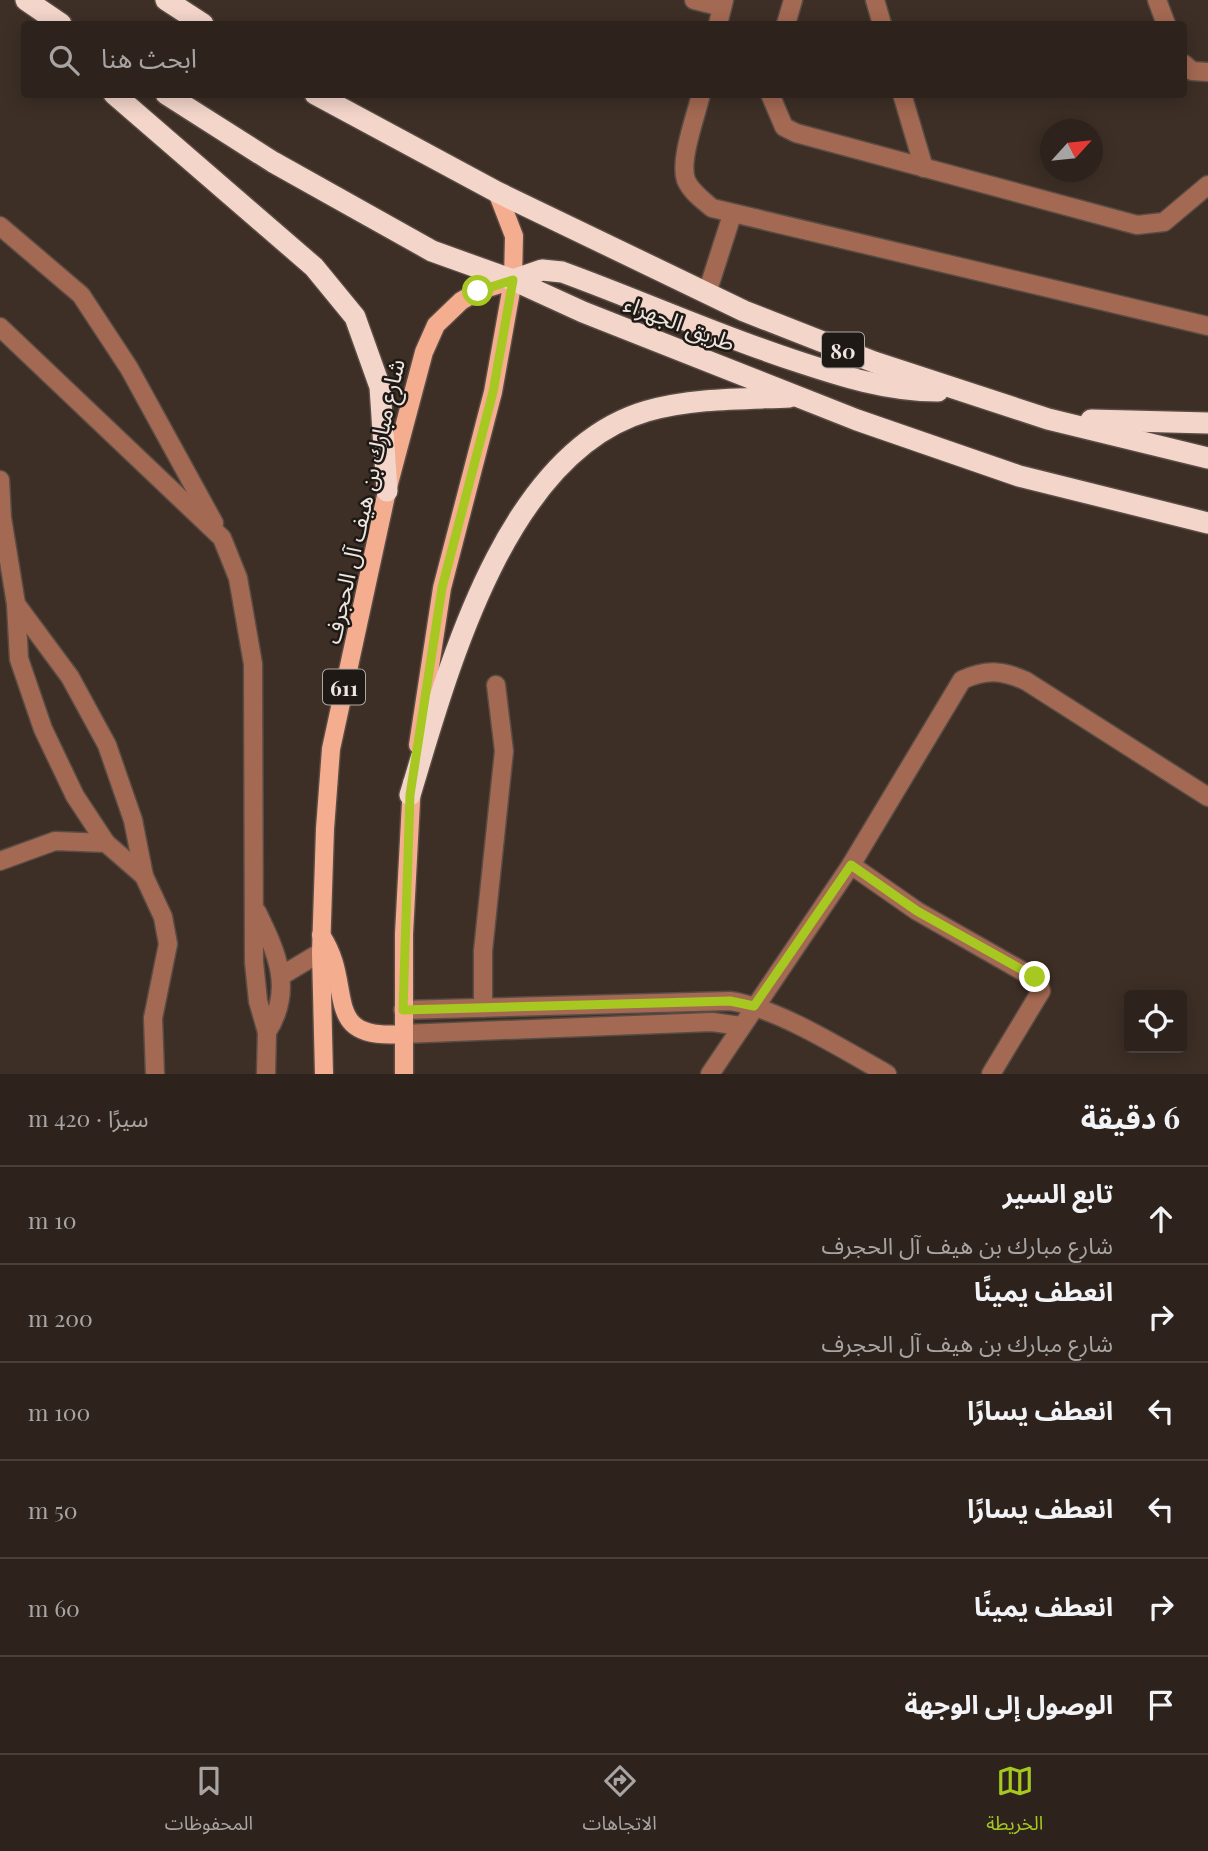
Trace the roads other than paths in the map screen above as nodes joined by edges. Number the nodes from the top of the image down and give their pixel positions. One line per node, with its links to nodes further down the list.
1 (26, 0): 9 (highway)
2 (166, 0): 10 (highway)
3 (180, 0): 11 (street)
4 (694, 0): 8 (street)
5 (793, 0): 12 (street)
6 (875, 0): 13 (street)
7 (1157, 0): 14 (street)
8 (722, 10)
9 (55, 21)
10 (198, 21)
11 (207, 21)
12 (787, 21)
13 (881, 21)
14 (1165, 21)
15 (1187, 67): 16 (street)
16 (1208, 72)
17 (119, 98): 40 (highway)
18 (172, 98): 29 (highway, طريق الجهراء)
19 (322, 98): 25 (highway, طريق الجهراء / 80)
20 (700, 98): 26 (street)
21 (772, 98): 23 (street)
22 (903, 98): 23 (street)
23 (924, 168): 24 (street)
24 (1208, 185)
25 (497, 192): 29 (main road); 30 (highway, طريق الجهراء / 80)
26 (732, 215): 30 (street); 32 (street)
27 (0, 226): 42 (street)
28 (562, 272): 29 (highway); 31 (highway); 34 (highway)
29 (513, 280): 31 (highway, طريق الجهراء); 40 (main road, شارع مبارك بن هيف آل الحجرف / 611); 45 (main road)
30 (707, 293): 34 (highway, طريق الجهراء / 80)
31 (552, 298): 35 (highway, طريق الجهراء)
32 (1208, 326)
33 (0, 327): 42 (street)
34 (962, 391): 36 (highway, طريق الجهراء / 80)
35 (797, 397): 41 (highway, طريق الجهراء); 45 (highway)
36 (1048, 419): 37 (highway); 38 (highway, طريق الجهراء / 80)
37 (1208, 423)
38 (1208, 458)
39 (0, 480): 43 (street)
40 (387, 491): 52 (main road, شارع مبارك بن هيف آل الحجرف / 611)
41 (1208, 523)
42 (222, 538): 51 (street)
43 (16, 604): 47 (street); 50 (street)
44 (496, 685): 55 (street)
45 (410, 795): 56 (main road)
46 (1208, 797): 49 (street)
47 (106, 843): 48 (street); 50 (street)
48 (0, 862)
49 (851, 865): 54 (street); 66 (street)
50 (144, 876): 60 (street)
51 (255, 909): 53 (street); 58 (street)
52 (321, 943): 53 (street); 59 (main road); 62 (main road, شارع مبارك بن هيف آل الحجرف / 611)
53 (281, 976): 58 (street)
54 (754, 1006): 55 (street); 57 (street); 65 (street)
55 (483, 1008): 56 (street)
56 (403, 1010): 59 (main road)
57 (741, 1026): 59 (street); 64 (street)
58 (267, 1032): 61 (street)
59 (403, 1034): 63 (main road)
60 (155, 1074)
61 (266, 1074)
62 (324, 1074)
63 (404, 1074)
64 (710, 1074)
65 (887, 1074)
66 (991, 1074)

